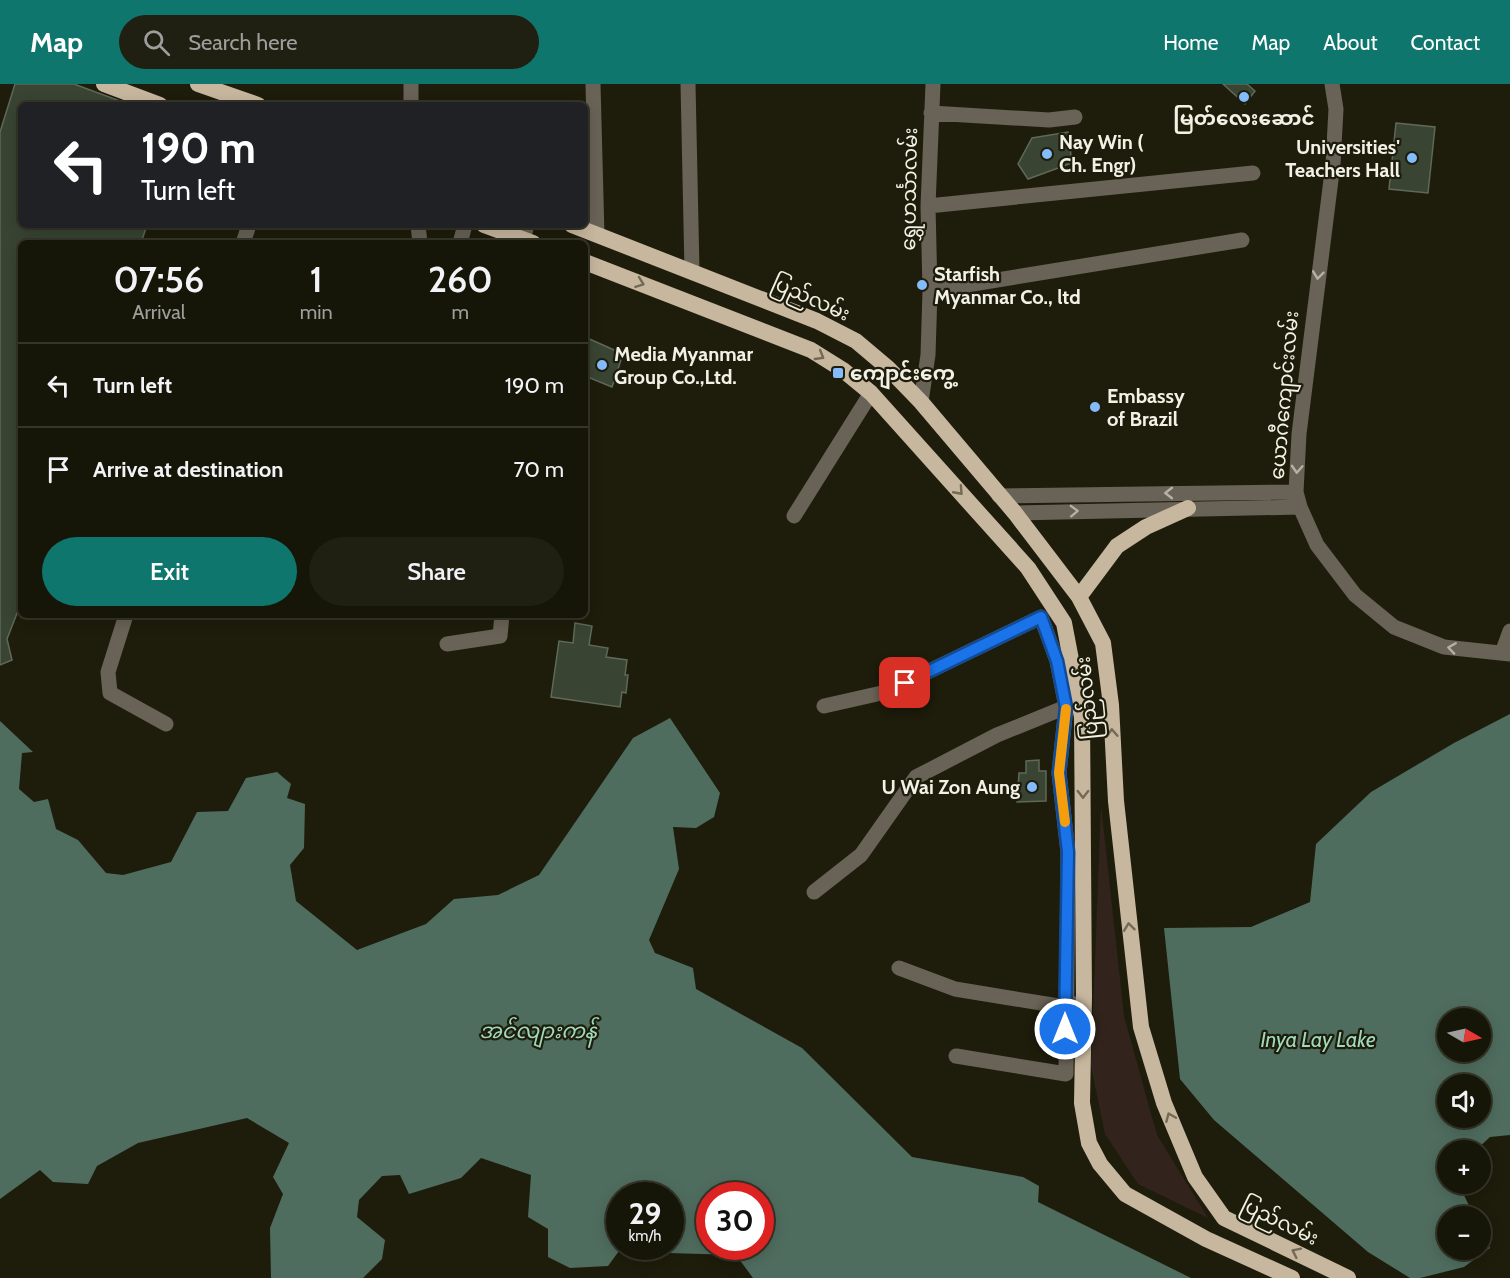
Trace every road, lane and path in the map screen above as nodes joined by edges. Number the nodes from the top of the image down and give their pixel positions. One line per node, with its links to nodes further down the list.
1 (104, 84): 8 (highway)
2 (198, 84): 9 (highway)
3 (411, 84): 10 (street)
4 (593, 84): 17 (street)
5 (688, 84): 21 (street)
6 (933, 84): 11 (street, ရွှေဟင်္သာလမ်း)
7 (1332, 84): 26 (street, ယောဂီကျောင်းလမ်း, one-way to 26)
8 (152, 102)
9 (249, 102)
10 (411, 102)
11 (931, 113): 12 (street); 14 (street, ရွှေဟင်္သာလမ်း)
12 (1075, 117)
13 (1254, 173): 14 (street)
14 (928, 206): 22 (street, ရွှေဟင်္သာလမ်း)
15 (494, 228): 18 (highway)
16 (580, 228): 17 (highway, ပြည်လမ်း)
17 (597, 235): 21 (highway, ပြည်လမ်း)
18 (526, 237)
19 (1242, 240): 22 (street)
20 (588, 263): 23 (highway, ပြည်လမ်း, one-way to 23)
21 (692, 272): 24 (highway, ပြည်လမ်း)
22 (930, 291): 24 (street, ရွှေဟင်္သာလမ်း)
23 (871, 393): 29 (street); 30 (highway, ပြည်လမ်း, one-way to 30)
24 (921, 402): 25 (highway, ပြည်လမ်း)
25 (999, 496): 26 (street, one-way to 25); 28 (highway, ပြည်လမ်း)
26 (1298, 499): 27 (street); 36 (street, ယောဂီကျောင်းလမ်း, one-way to 26)
27 (1188, 508): 28 (street, one-way to 27); 31 (highway)
28 (1015, 513): 30 (highway); 31 (highway, ပြည်လမ်း)
29 (794, 516)
30 (994, 531): 42 (highway, ပြည်လမ်း, one-way to 42)
31 (1079, 597): 46 (highway, ပြည်လမ်း, one-way to 31)
32 (125, 618): 39 (street)
33 (502, 618): 35 (street)
34 (1510, 631): 36 (street)
35 (447, 644)
36 (1506, 654)
37 (824, 706): 38 (street)
38 (1066, 707): 40 (street); 43 (street)
39 (166, 724)
40 (814, 892)
41 (899, 968): 43 (street)
42 (1084, 997): 43 (street); 45 (highway, ပြည်လမ်း)
43 (1065, 1007): 44 (street)
44 (956, 1056)
45 (1292, 1278)
46 (1348, 1278)

